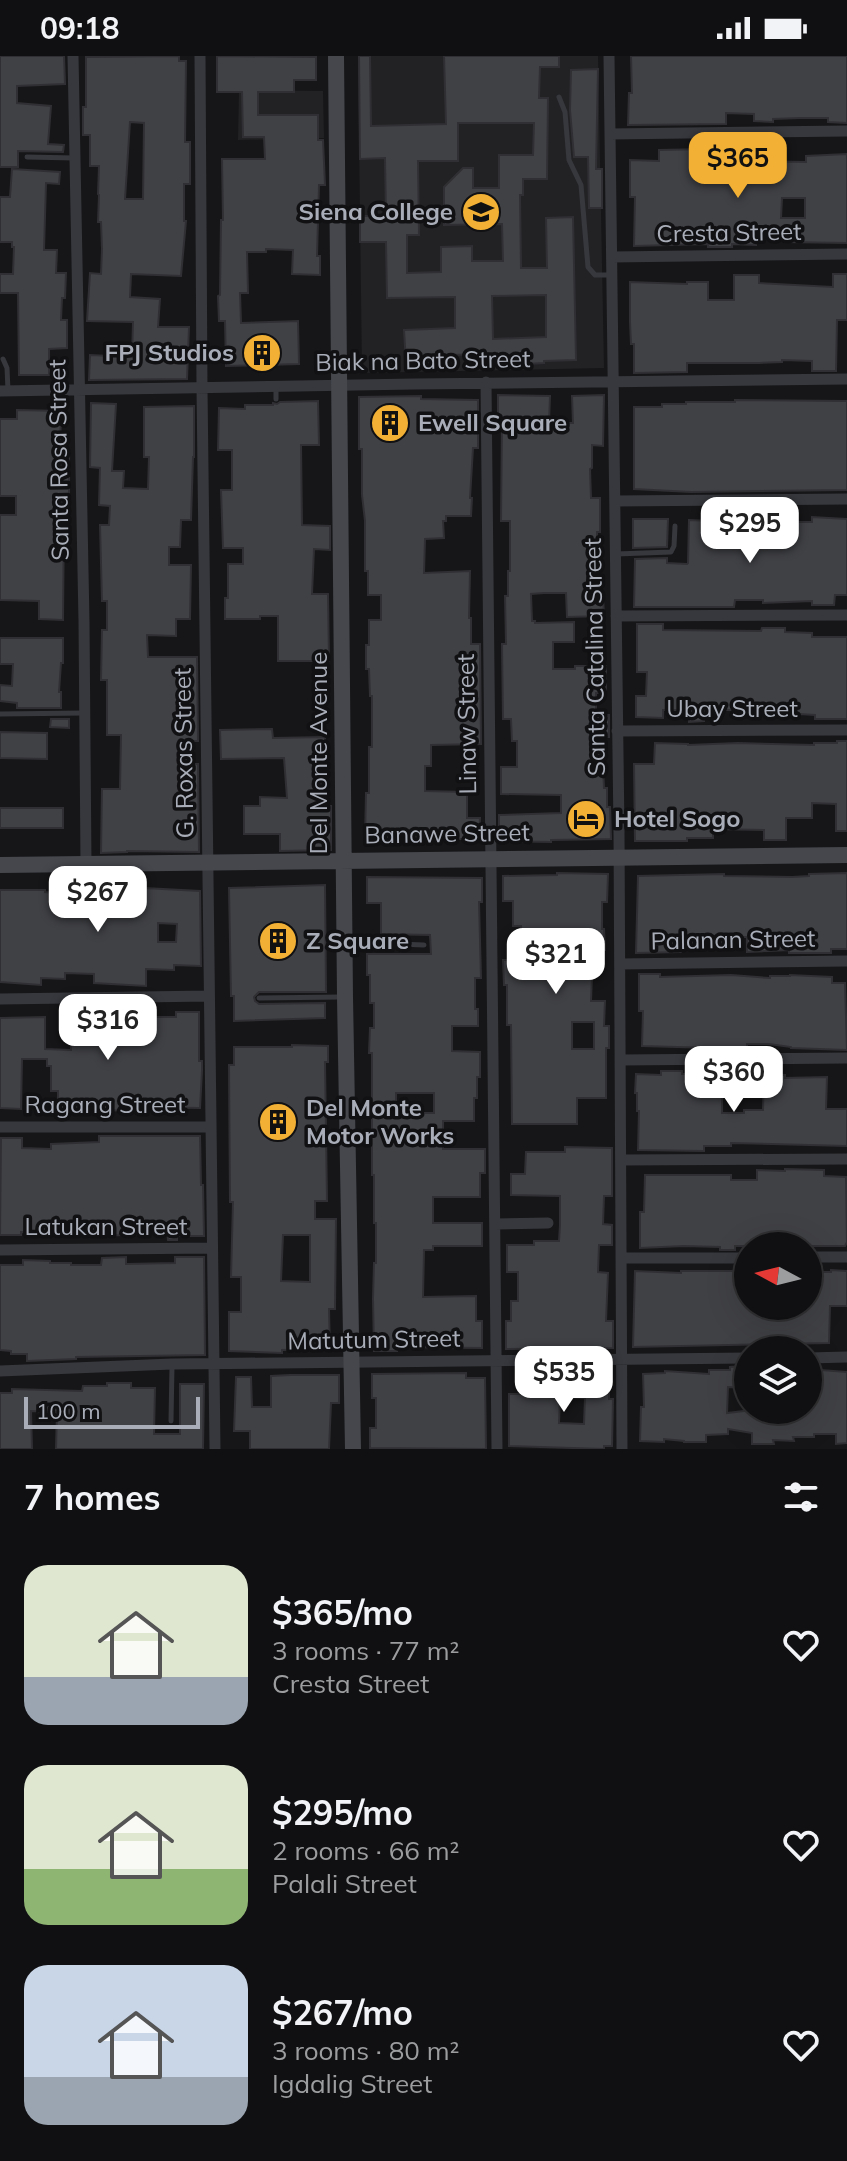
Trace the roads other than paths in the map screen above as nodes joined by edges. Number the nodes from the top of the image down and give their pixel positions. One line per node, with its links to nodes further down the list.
1 (73, 56): 9 (street, Santa Rosa Street)
2 (200, 56): 18 (street, G. Roxas Street)
3 (336, 56): 17 (main road, Del Monte Avenue)
4 (609, 56): 7 (street, Santa Catalina Street)
5 (559, 97): 12 (lane)
6 (847, 131): 7 (street)
7 (610, 134): 11 (street, Santa Catalina Street)
8 (27, 157): 9 (lane)
9 (75, 158): 19 (street, Santa Rosa Street)
10 (847, 254): 11 (street, Cresta Street)
11 (612, 257): 12 (street, Santa Catalina Street)
12 (612, 276): 15 (street, Santa Catalina Street)
13 (3, 359): 20 (lane)
14 (847, 379): 15 (street, Biak na Bato Street)
15 (613, 380): 16 (street, Biak na Bato Street); 22 (street, Santa Catalina Street)
16 (486, 382): 17 (street, Biak na Bato Street); 33 (street, Linaw Street)
17 (341, 384): 18 (street, Biak na Bato Street); 34 (main road, Del Monte Avenue)
18 (202, 388): 19 (street, Biak na Bato Street); 35 (street, G. Roxas Street)
19 (80, 390): 20 (street, Biak na Bato Street); 27 (street, Santa Rosa Street)
20 (4, 391)
21 (847, 499): 22 (street)
22 (615, 501): 24 (street, Santa Catalina Street)
23 (675, 526): 24 (lane)
24 (615, 554): 26 (street, Santa Catalina Street)
25 (847, 615): 26 (street)
26 (616, 616): 30 (street, Santa Catalina Street)
27 (85, 712): 28 (lane); 36 (street, Santa Rosa Street)
28 (0, 714)
29 (847, 730): 30 (street, Ubay Street)
30 (617, 731): 32 (street, Santa Catalina Street)
31 (847, 855): 32 (main road, Banawe Street)
32 (619, 856): 33 (main road, Banawe Street); 41 (street, Santa Catalina Street)
33 (490, 858): 34 (main road, Banawe Street); 53 (street, Linaw Street)
34 (344, 859): 35 (main road, Banawe Street); 38 (main road, Del Monte Avenue)
35 (208, 861): 36 (main road, Banawe Street); 43 (street, G. Roxas Street)
36 (86, 863): 37 (main road, Banawe Street)
37 (0, 865)
38 (345, 942): 39 (lane); 42 (main road, Del Monte Avenue)
39 (424, 945)
40 (847, 961): 41 (street, Palanan Street)
41 (620, 964): 47 (street, Santa Catalina Street)
42 (340, 991): 44 (lane); 65 (main road, Del Monte Avenue)
43 (209, 996): 45 (street); 49 (street, G. Roxas Street)
44 (259, 998)
45 (0, 999)
46 (847, 1058): 47 (street)
47 (621, 1060): 51 (street, Santa Catalina Street)
48 (0, 1127): 49 (street, Ragang Street)
49 (211, 1127): 54 (street, G. Roxas Street)
50 (847, 1159): 51 (street)
51 (621, 1160): 58 (street, Santa Catalina Street)
52 (548, 1223): 53 (street)
53 (495, 1224): 64 (street, Linaw Street)
54 (212, 1248): 55 (street, Latukan Street); 67 (street, G. Roxas Street)
55 (0, 1250)
56 (822, 1257): 57 (street)
57 (847, 1257)
58 (622, 1258): 59 (street); 63 (street, Santa Catalina Street)
59 (734, 1258)
60 (847, 1357): 62 (street)
61 (734, 1358): 63 (street, Matutum Street)
62 (822, 1358)
63 (623, 1359): 64 (street, Matutum Street); 73 (street, Santa Catalina Street)
64 (496, 1361): 65 (street, Matutum Street); 72 (street, Linaw Street)
65 (352, 1362): 67 (street, Matutum Street); 71 (main road, Del Monte Avenue)
66 (172, 1364): 67 (street, Matutum Street); 68 (street, Matutum Street); 69 (lane)
67 (215, 1364): 70 (street, G. Roxas Street)
68 (0, 1371)
69 (171, 1421)
70 (215, 1449)
71 (353, 1449)
72 (497, 1449)
73 (622, 1449)

